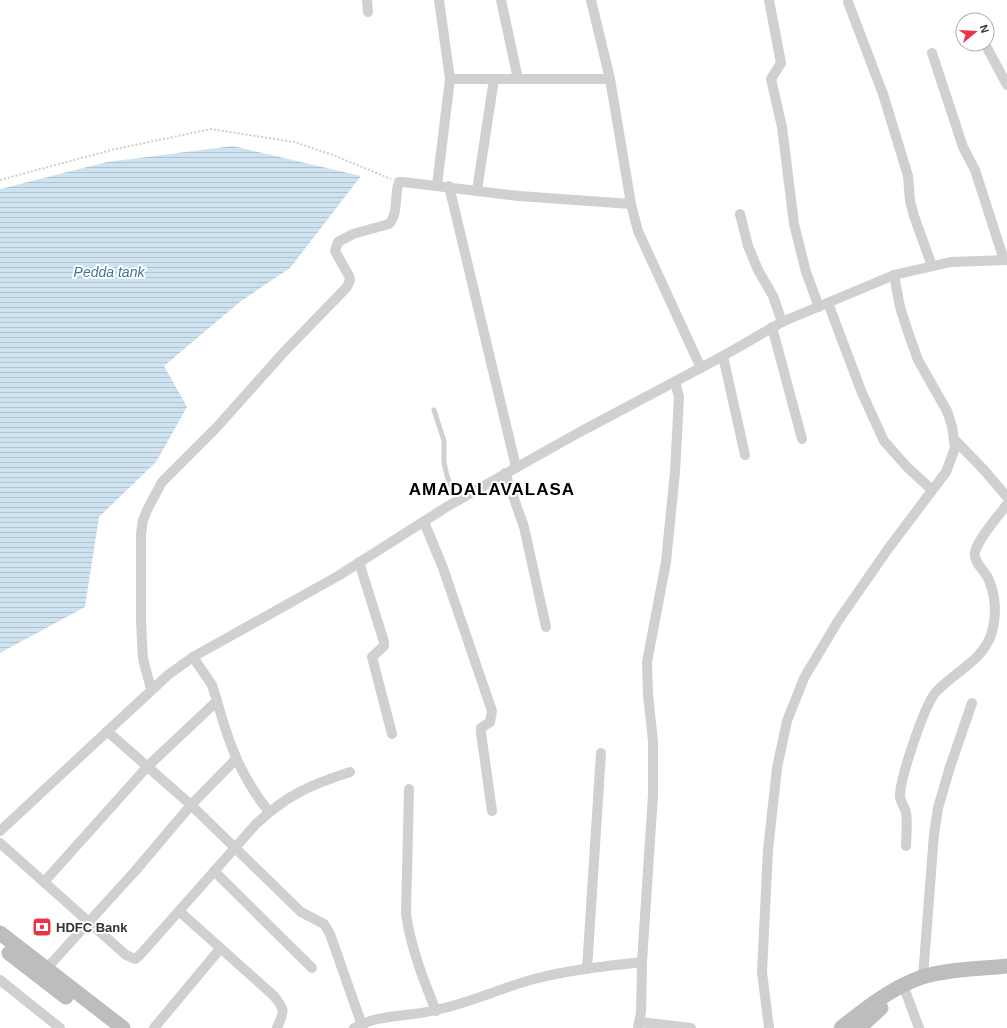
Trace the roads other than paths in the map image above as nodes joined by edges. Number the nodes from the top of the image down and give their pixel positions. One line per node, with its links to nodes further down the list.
1 (367, 0): 7 (street)
2 (439, 0): 10 (street)
3 (501, 0): 12 (street)
4 (592, 0): 13 (street)
5 (769, 0): 23 (street)
6 (848, 2): 21 (street)
7 (368, 12)
8 (989, 52): 14 (street)
9 (932, 53): 20 (street)
10 (450, 79): 11 (street); 15 (street)
11 (494, 79): 12 (street); 17 (street)
12 (518, 79): 13 (street)
13 (610, 79): 18 (street)
14 (1007, 85)
15 (437, 185): 16 (street); 43 (street)
16 (450, 186): 17 (street); 33 (street)
17 (477, 190): 18 (street)
18 (631, 204): 27 (street)
19 (740, 214): 24 (street)
20 (1006, 260): 21 (street)
21 (932, 266): 22 (street)
22 (894, 275): 23 (street); 31 (street)
23 (823, 305): 24 (street); 35 (street)
24 (782, 322): 25 (street)
25 (772, 327): 26 (street); 30 (street)
26 (723, 356): 27 (street); 32 (street)
27 (701, 368): 28 (street)
28 (675, 382): 33 (street); 67 (street)
29 (434, 410): 37 (lane)
30 (802, 439)
31 (956, 441): 35 (street); 36 (street)
32 (745, 454)
33 (516, 468): 34 (street)
34 (505, 474): 37 (street); 41 (street)
35 (932, 490): 85 (street)
36 (1007, 498)
37 (458, 501): 39 (street)
38 (1007, 504): 58 (street)
39 (424, 522): 40 (street); 55 (street)
40 (359, 562): 42 (street); 47 (street)
41 (546, 627)
42 (193, 657): 43 (street); 44 (street)
43 (151, 689): 46 (street)
44 (217, 701): 49 (street); 50 (street)
45 (972, 702): 73 (street)
46 (107, 731): 50 (street); 56 (street)
47 (392, 734)
48 (601, 753): 71 (street)
49 (235, 760): 53 (street); 54 (street)
50 (147, 767): 53 (street); 61 (street)
51 (350, 772): 54 (street)
52 (410, 790): 76 (street)
53 (191, 805): 59 (street); 63 (street)
54 (269, 812): 59 (street)
55 (492, 812)
56 (0, 831)
57 (0, 843): 61 (street)
58 (906, 846)
59 (235, 847): 60 (street); 78 (street)
60 (214, 871): 62 (street); 70 (street)
61 (44, 882): 63 (street)
62 (179, 911): 63 (street); 66 (street)
63 (88, 922): 69 (street)
64 (0, 933): 69 (main road)
65 (0, 946): 80 (main road)
66 (220, 949): 82 (street); 83 (street)
67 (642, 962): 71 (street); 77 (street)
68 (1007, 966): 73 (main road)
69 (47, 968): 81 (main road)
70 (312, 968)
71 (587, 969): 76 (street)
72 (1007, 974): 75 (main road)
73 (923, 977): 86 (main road)
74 (0, 980): 79 (street)
75 (906, 993): 87 (main road); 88 (street)
76 (436, 1010): 78 (street)
77 (638, 1025): 84 (street)
78 (359, 1026)
79 (60, 1028)
80 (106, 1028)
81 (123, 1028)
82 (154, 1028)
83 (277, 1028)
84 (691, 1028)
85 (769, 1028)
86 (841, 1028)
87 (859, 1028)
88 (918, 1028)

